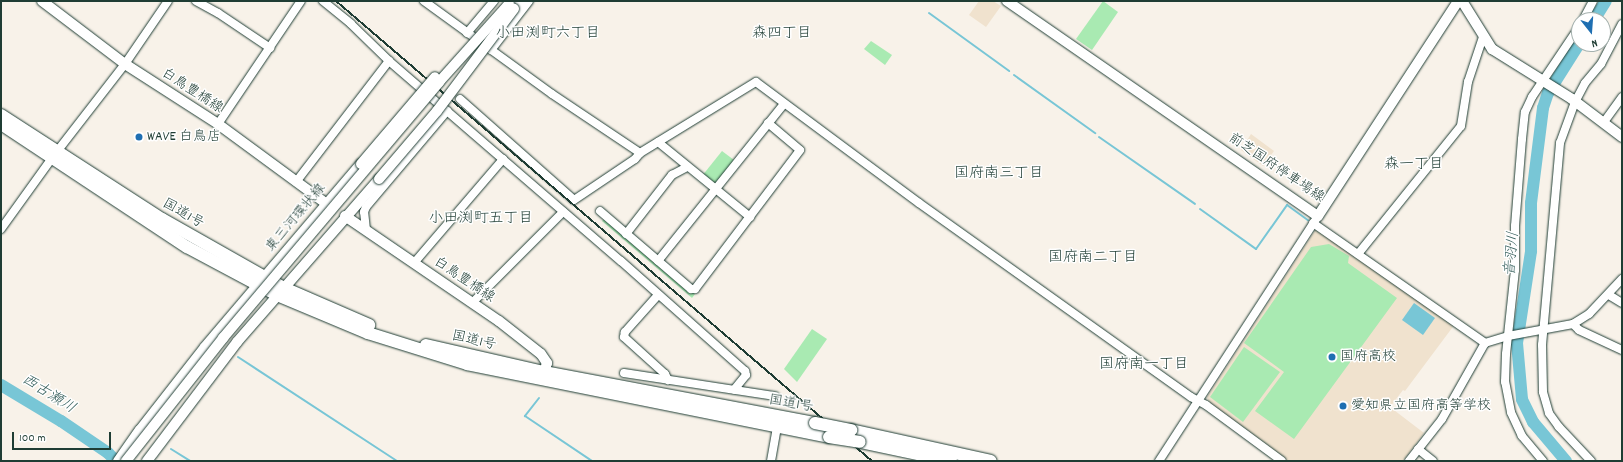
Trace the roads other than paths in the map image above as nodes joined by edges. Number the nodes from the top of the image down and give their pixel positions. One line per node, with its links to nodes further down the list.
1 (42, 1): 22 (main road, 白鳥豊橋線)
2 (168, 1): 22 (street)
3 (196, 1): 19 (street)
4 (301, 1): 19 (street)
5 (323, 1): 21 (street)
6 (424, 1): 16 (street)
7 (494, 1): 16 (street)
8 (529, 1): 20 (street)
9 (1006, 1): 47 (main road, 前芝国府停車場線)
10 (1458, 1): 47 (main road, 前芝国府停車場線)
11 (1462, 1): 17 (main road)
12 (1593, 1): 14 (street)
13 (512, 3): 42 (main road, 東三河環状線, bridge); 45 (main road, bridge); 75 (main road, 東三河環状線, bridge)
14 (1587, 12)
15 (1622, 24): 26 (street)
16 (467, 32): 20 (street)
17 (1483, 37): 23 (main road); 51 (street)
18 (1571, 40): 23 (street)
19 (270, 48): 33 (street)
20 (491, 50): 36 (street)
21 (389, 61): 28 (street); 40 (street)
22 (125, 64): 33 (main road, 白鳥豊橋線); 37 (street)
23 (1544, 82): 26 (main road); 63 (street)
24 (1622, 97): 30 (street)
25 (460, 99): 36 (street)
26 (1574, 100): 30 (main road); 62 (street)
27 (784, 104): 31 (street); 35 (street); 71 (street)
28 (447, 111): 38 (street); 49 (street)
29 (1, 115): 37 (highway, 国道1号)
30 (1604, 122): 34 (main road)
31 (768, 123): 41 (street); 46 (street)
32 (1, 124): 37 (highway, 国道1号)
33 (218, 124): 40 (main road, 白鳥豊橋線)
34 (1622, 136)
35 (658, 142): 36 (street); 39 (street)
36 (640, 153)
37 (55, 155): 48 (street); 55 (highway, 国道1号)
38 (503, 159): 43 (street); 53 (street)
39 (687, 167): 41 (street); 50 (street)
40 (296, 182): 42 (main road, 白鳥豊橋線)
41 (715, 189): 46 (street); 52 (street)
42 (327, 204): 55 (main road, 東三河環状線)
43 (563, 212): 57 (street); 59 (street)
44 (600, 212): 50 (street)
45 (345, 216): 49 (main road, 白鳥豊橋線); 56 (main road)
46 (750, 217): 52 (street)
47 (1316, 219): 51 (street); 71 (street)
48 (1, 229)
49 (366, 230): 53 (main road, 白鳥豊橋線)
50 (626, 234): 52 (street)
51 (1358, 254): 64 (street)
52 (658, 261)
53 (414, 263): 59 (main road, 白鳥豊橋線)
54 (1622, 279): 58 (street)
55 (261, 282): 56 (highway, 国道1号); 74 (main road, 東三河環状線)
56 (280, 291): 67 (highway, 国道1号); 76 (main road)
57 (658, 294): 68 (street); 69 (street)
58 (1609, 295): 60 (street); 61 (street)
59 (472, 303): 67 (main road, 白鳥豊橋線)
60 (1622, 303)
61 (1573, 324): 62 (street); 65 (street)
62 (1542, 330): 63 (street); 85 (street)
63 (1510, 336): 64 (street); 84 (street)
64 (1486, 343): 73 (street)
65 (1622, 350)
66 (624, 373): 68 (street)
67 (543, 376): 72 (highway, 国道1号)
68 (668, 380): 69 (street)
69 (734, 390): 70 (street)
70 (775, 396)
71 (1198, 401): 80 (street); 81 (street)
72 (778, 423): 77 (street); 78 (highway, 国道1号, bridge); 79 (highway, 国道1号, bridge)
73 (1418, 449): 82 (street); 83 (street)
74 (118, 461)
75 (126, 461)
76 (146, 461)
77 (771, 461)
78 (951, 461)
79 (991, 461)
80 (1159, 461)
81 (1282, 461)
82 (1409, 461)
83 (1433, 461)
84 (1543, 461)
85 (1591, 461)

